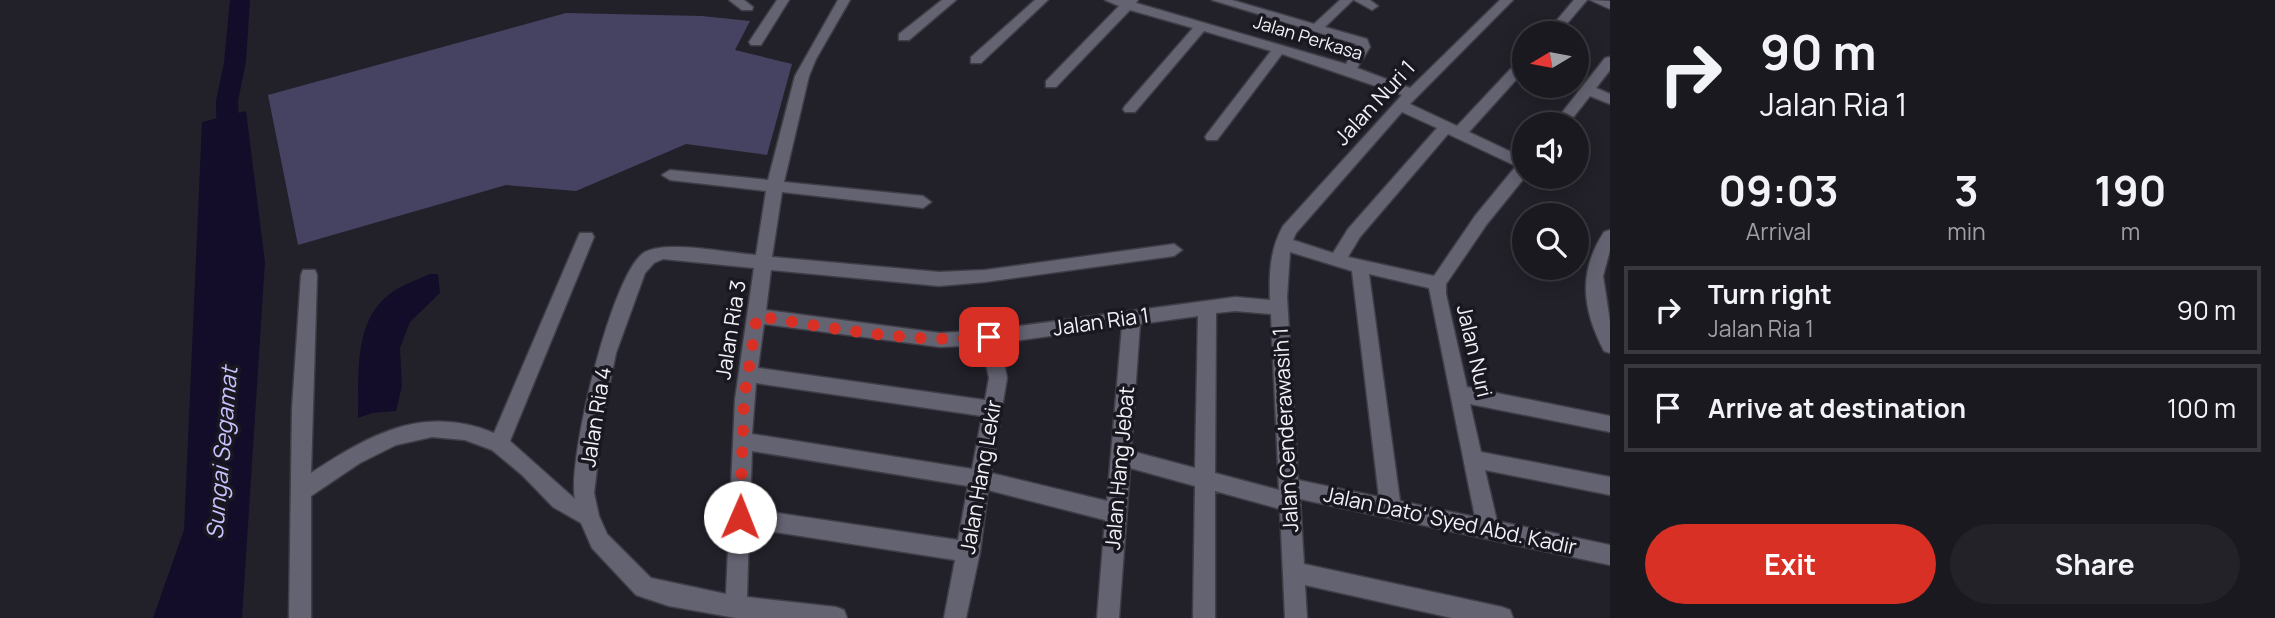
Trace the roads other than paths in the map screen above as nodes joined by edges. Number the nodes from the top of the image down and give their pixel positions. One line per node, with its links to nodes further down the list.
1 (783, 0): 19 (street)
2 (844, 0): 39 (street, Jalan Ria 3)
3 (950, 0): 18 (street)
4 (1041, 0): 21 (street)
5 (1111, 0): 12 (street, Jalan Perkasa)
6 (1218, 0): 14 (street)
7 (1269, 0): 14 (street)
8 (1347, 0): 17 (street)
9 (1505, 0): 28 (street, Jalan Nuri 1)
10 (1581, 0): 15 (street)
11 (1596, 0): 13 (street)
12 (1130, 3): 16 (street, Jalan Perkasa); 25 (street)
13 (1610, 5)
14 (1256, 11): 17 (street)
15 (1563, 21)
16 (1202, 26): 20 (street, Jalan Perkasa); 32 (street)
17 (1317, 28): 23 (street)
18 (904, 37)
19 (756, 42)
20 (1279, 49): 23 (street, Jalan Perkasa); 35 (street)
21 (976, 60)
22 (1610, 61): 26 (street)
23 (1349, 70): 28 (street, Jalan Perkasa)
24 (1512, 74): 34 (street)
25 (1051, 84)
26 (1589, 89)
27 (1589, 90): 30 (street)
28 (1411, 93): 31 (street, Jalan Nuri 1)
29 (1581, 98): 33 (street)
30 (1610, 99)
31 (1400, 105): 34 (street); 43 (street, Jalan Nuri 1)
32 (1130, 109)
33 (1570, 112)
34 (1453, 130): 36 (street); 45 (street)
35 (1212, 137)
36 (1512, 159)
37 (670, 175): 39 (street)
38 (1512, 180): 49 (street, Jalan Nuri)
39 (774, 186): 40 (street); 46 (street, Jalan Ria 3)
40 (923, 202)
41 (1610, 236): 55 (street)
42 (586, 237): 61 (street)
43 (1283, 243): 45 (street); 51 (street, Jalan Cenderawasih 1)
44 (1174, 250): 46 (street, Jalan Ria 4)
45 (1337, 261): 47 (street)
46 (764, 263): 52 (street, Jalan Ria 3); 71 (street, Jalan Ria 4)
47 (1360, 267): 49 (street); 69 (street)
48 (309, 275): 67 (street)
49 (1438, 283): 57 (street, Jalan Nuri)
50 (1207, 307): 51 (street, Jalan Ria 1); 53 (street, Jalan Ria 1); 65 (street)
51 (1279, 308): 68 (street, Jalan Cenderawasih 1)
52 (757, 316): 54 (street, Jalan Ria 1); 56 (street, Jalan Ria 3)
53 (1132, 318): 54 (street, Jalan Ria 1); 62 (street, Jalan Hang Jebat)
54 (989, 337): 58 (street, Jalan Hang Lekir)
55 (1610, 346)
56 (747, 374): 58 (street); 60 (street, Jalan Ria 3)
57 (1460, 394): 59 (street); 63 (street, Jalan Nuri)
58 (992, 410): 64 (street, Jalan Hang Lekir)
59 (1610, 424)
60 (742, 441): 64 (street); 72 (street, Jalan Ria 3)
61 (499, 444): 67 (street); 71 (street)
62 (1122, 457): 65 (street, Jalan Dato' Syed Abd. Kadir); 70 (street, Jalan Hang Jebat)
63 (1474, 459): 66 (street); 73 (street, Jalan Nuri)
64 (980, 479): 70 (street); 74 (street, Jalan Hang Lekir)
65 (1206, 479): 68 (street, Jalan Dato' Syed Abd. Kadir); 82 (street)
66 (1610, 486)
67 (301, 492): 78 (street)
68 (1290, 495): 69 (street, Jalan Dato' Syed Abd. Kadir); 76 (street, Jalan Cenderawasih 1)
69 (1391, 509): 73 (street, Jalan Dato' Syed Abd. Kadir)
70 (1116, 513): 81 (street, Jalan Hang Jebat)
71 (589, 516): 77 (street, Jalan Ria 4)
72 (740, 517): 74 (street); 77 (street, Jalan Ria 3)
73 (1488, 529): 75 (street, Jalan Dato' Syed Abd. Kadir)
74 (969, 552): 80 (street, Jalan Hang Lekir)
75 (1610, 555)
76 (1294, 572): 83 (street, Jalan Cenderawasih 1); 84 (street)
77 (736, 607): 79 (street, Jalan Ria 4)
78 (300, 618)
79 (836, 618)
80 (955, 618)
81 (1108, 618)
82 (1204, 618)
83 (1296, 618)
84 (1502, 618)

